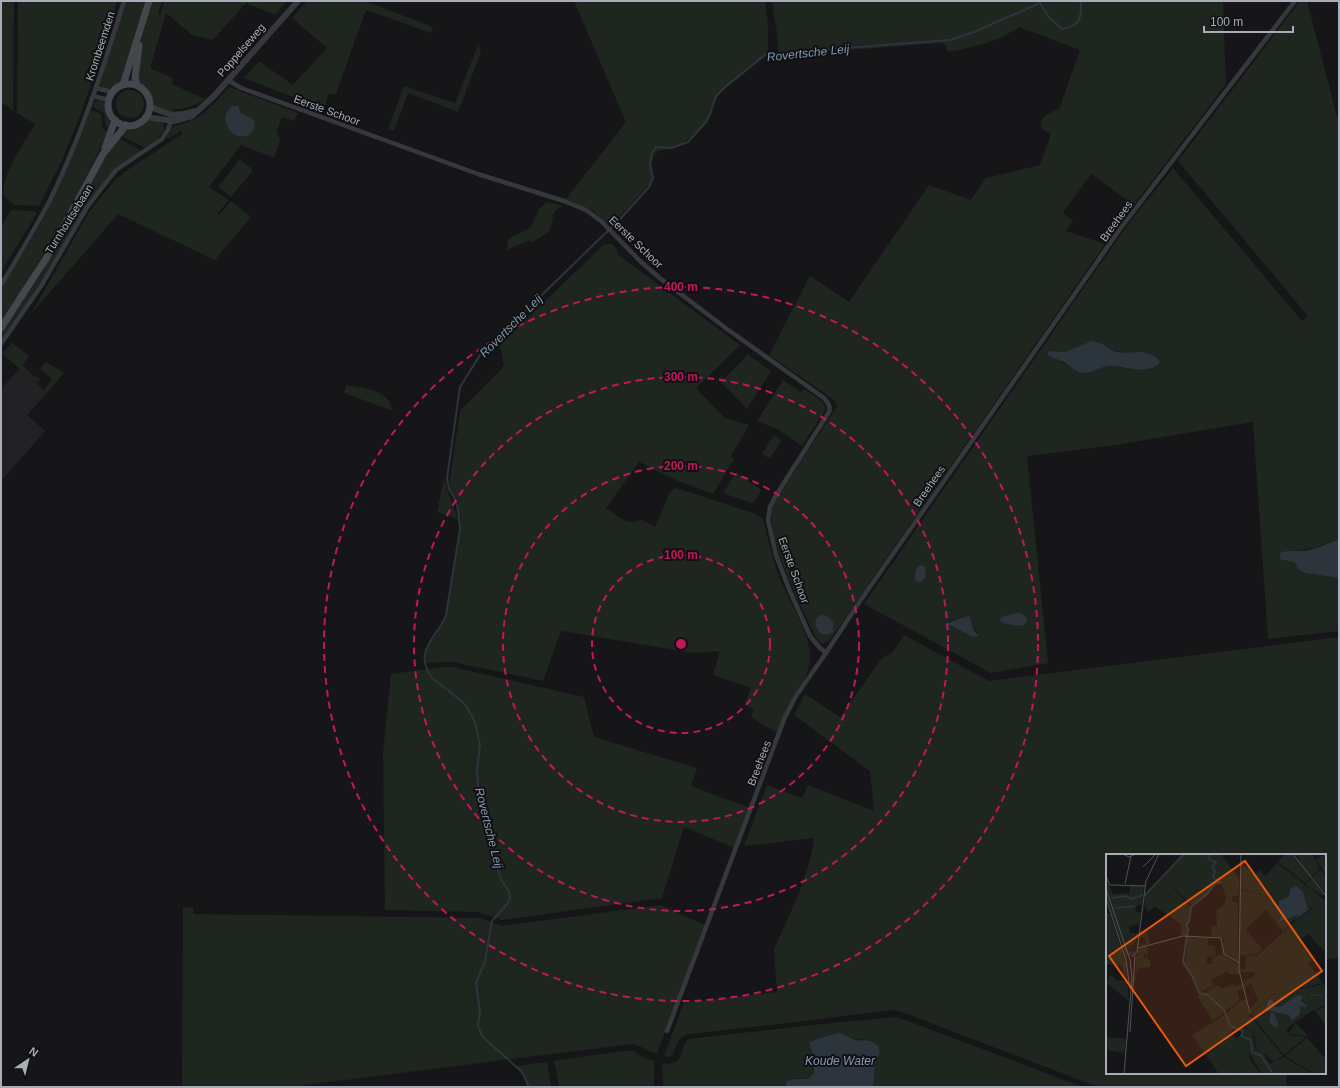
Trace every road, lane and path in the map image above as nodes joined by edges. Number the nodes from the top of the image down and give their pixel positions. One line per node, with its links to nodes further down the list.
1 (124, 1): 9 (street, Krombeemden)
2 (149, 1): 5 (main road)
3 (298, 1): 6 (street, Poppelseweg)
4 (1295, 1): 23 (street, Breehees)
5 (142, 25): 7 (main road); 8 (main road)
6 (228, 80): 14 (street, Poppelseweg); 23 (street, Eerste Schoor)
7 (123, 85): 8 (main road); 10 (main road)
8 (137, 85): 13 (main road)
9 (96, 88): 10 (street); 11 (street, Krombeemden)
10 (112, 92): 12 (main road)
11 (93, 96): 12 (street); 20 (street)
12 (109, 100): 16 (main road)
13 (150, 107): 14 (street); 15 (main road)
14 (198, 111): 17 (street, Poppelseweg)
15 (145, 117): 17 (street, Poppelseweg); 18 (main road)
16 (115, 120): 18 (main road); 19 (main road, Turnhoutsebaan)
17 (171, 121): 22 (street, Turnhoutsebaan)
18 (126, 125): 19 (main road, Turnhoutsebaan)
19 (103, 154): 21 (main road, Turnhoutsebaan)
20 (1, 284)
21 (1, 328)
22 (1, 344)
23 (826, 654): 24 (street, Breehees)
24 (667, 1031)

